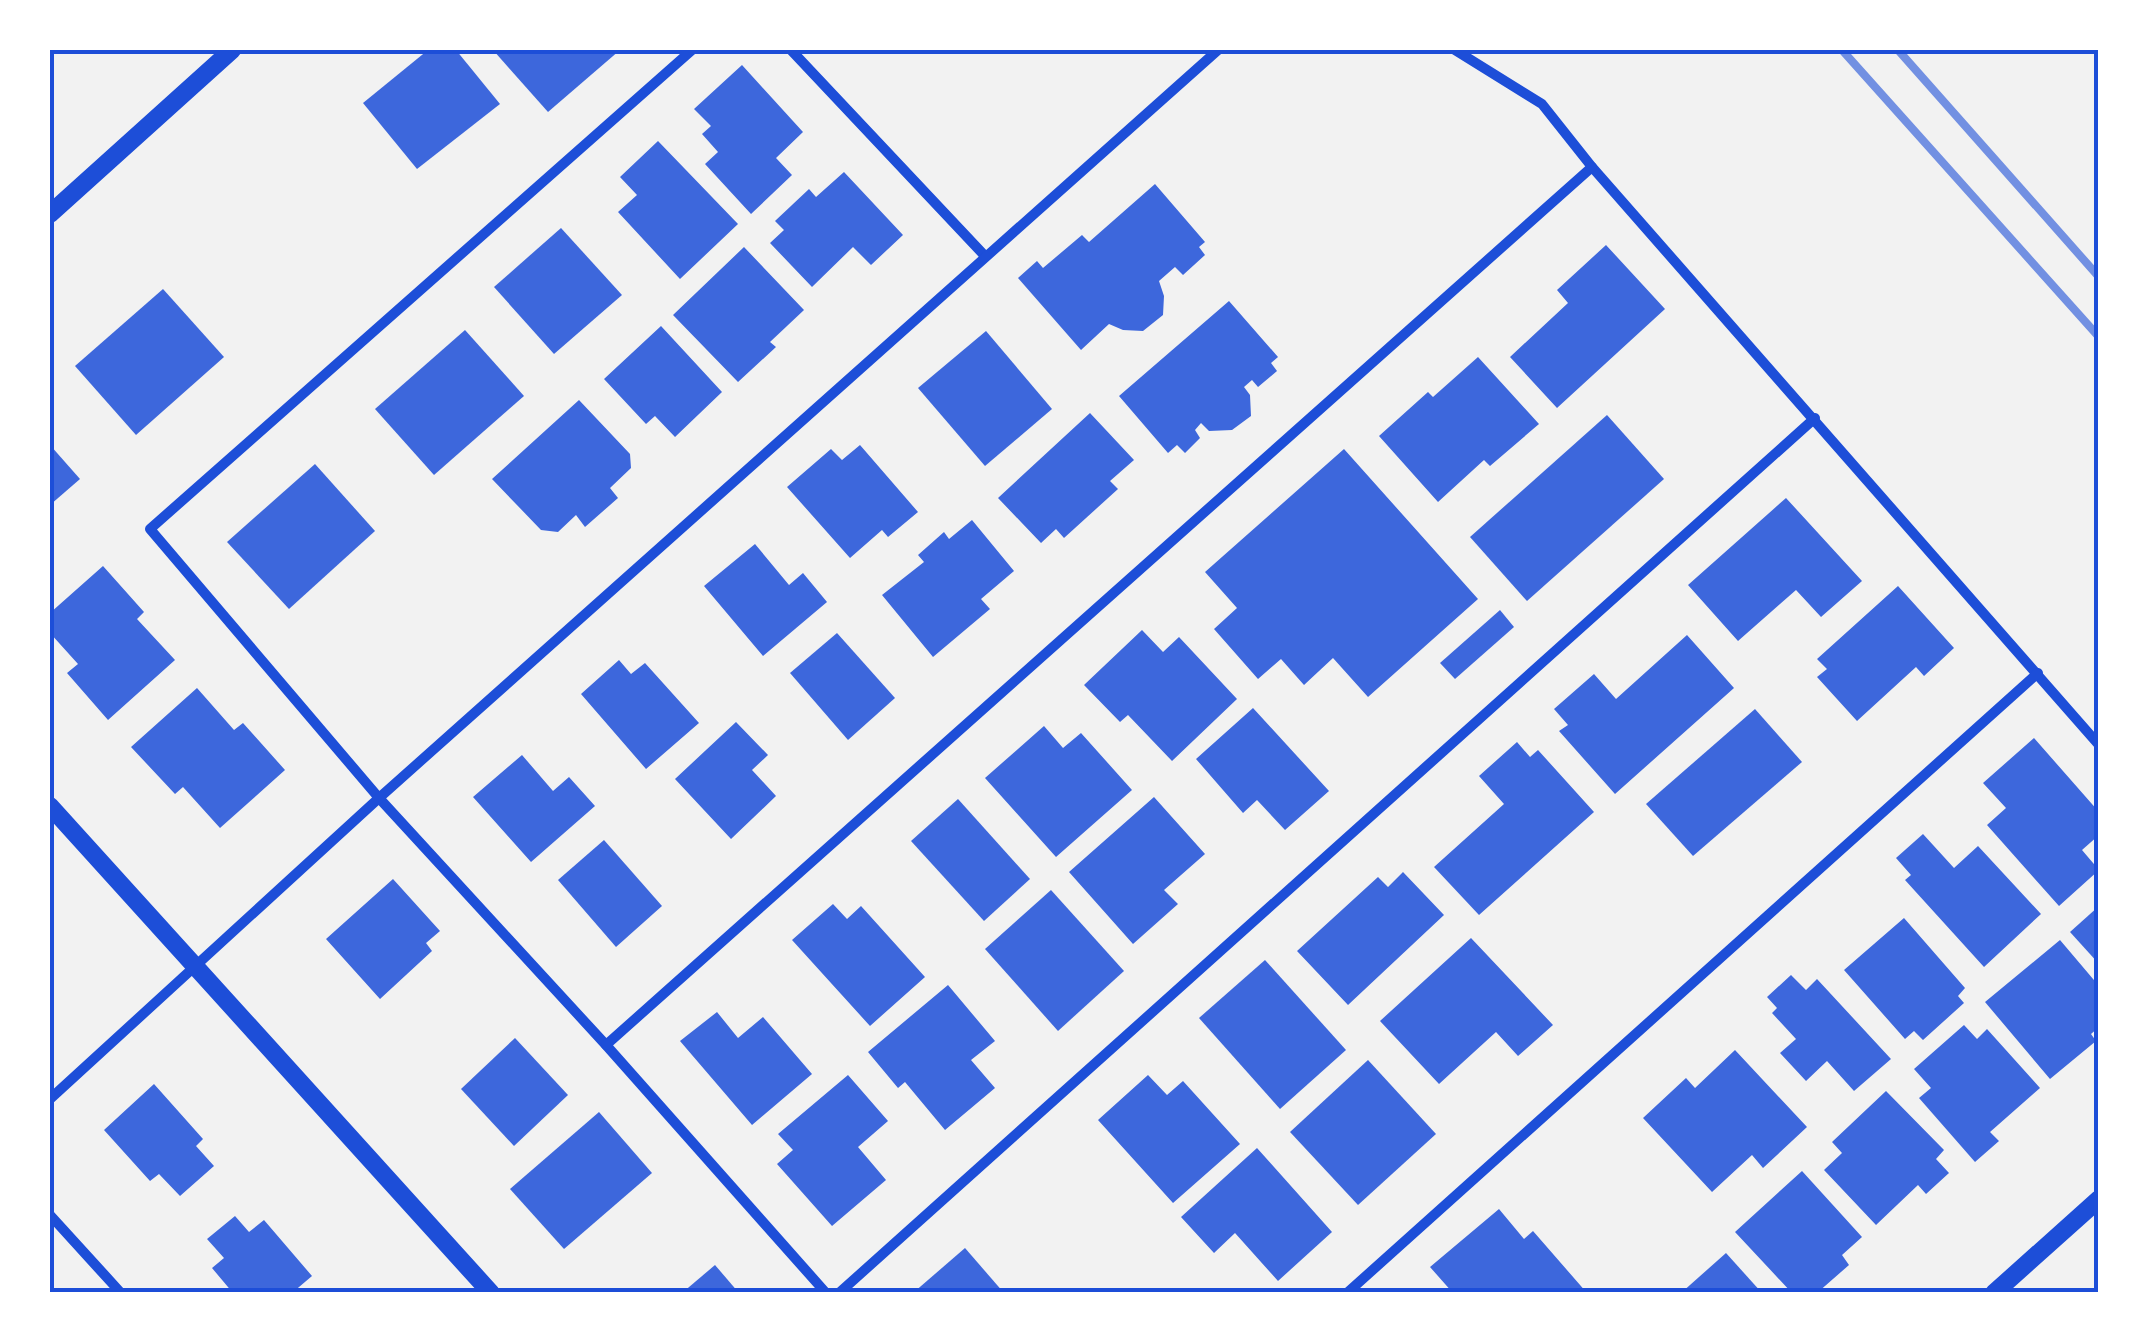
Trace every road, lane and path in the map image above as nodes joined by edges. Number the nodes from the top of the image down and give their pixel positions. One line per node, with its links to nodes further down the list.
1 (232, 50): 7 (street)
2 (692, 50): 12 (street)
3 (791, 50): 8 (street)
4 (1218, 50): 8 (street)
5 (1456, 50): 6 (street)
6 (1592, 167): 9 (street); 15 (street)
7 (50, 214)
8 (984, 256): 12 (street)
9 (1815, 418): 10 (street); 22 (street)
10 (2038, 673): 11 (street); 23 (street)
11 (2099, 745)
12 (379, 798): 14 (street); 15 (street)
13 (50, 806): 14 (street)
14 (196, 964): 16 (street); 20 (street)
15 (606, 1044): 21 (street)
16 (50, 1099)
17 (2099, 1199): 24 (street)
18 (50, 1214): 19 (street)
19 (121, 1293)
20 (492, 1293)
21 (826, 1293)
22 (839, 1293)
23 (1347, 1293)
24 (1994, 1293)

